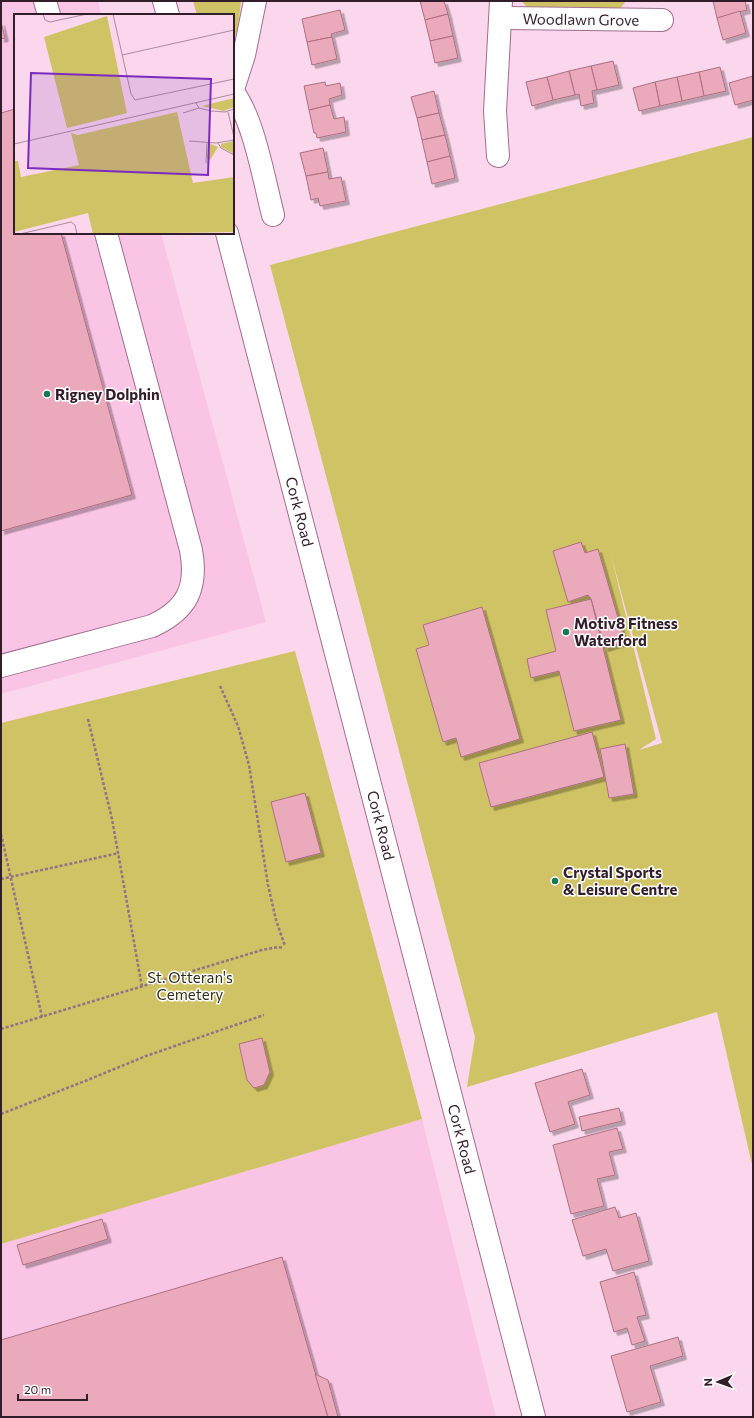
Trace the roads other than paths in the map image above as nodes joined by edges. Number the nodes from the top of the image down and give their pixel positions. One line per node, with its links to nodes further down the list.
1 (45, 1): 5 (main road)
2 (164, 1): 6 (main road)
3 (255, 1): 8 (main road)
4 (501, 9): 7 (main road, Woodlawn Grove); 10 (main road, Woodlawn Grove)
5 (48, 14)
6 (168, 14)
7 (662, 20)
8 (234, 86)
9 (234, 94): 11 (main road)
10 (498, 156)
11 (273, 215)
12 (106, 234): 14 (main road)
13 (227, 234): 15 (main road, Cork Road)
14 (1, 666)
15 (534, 1417)

